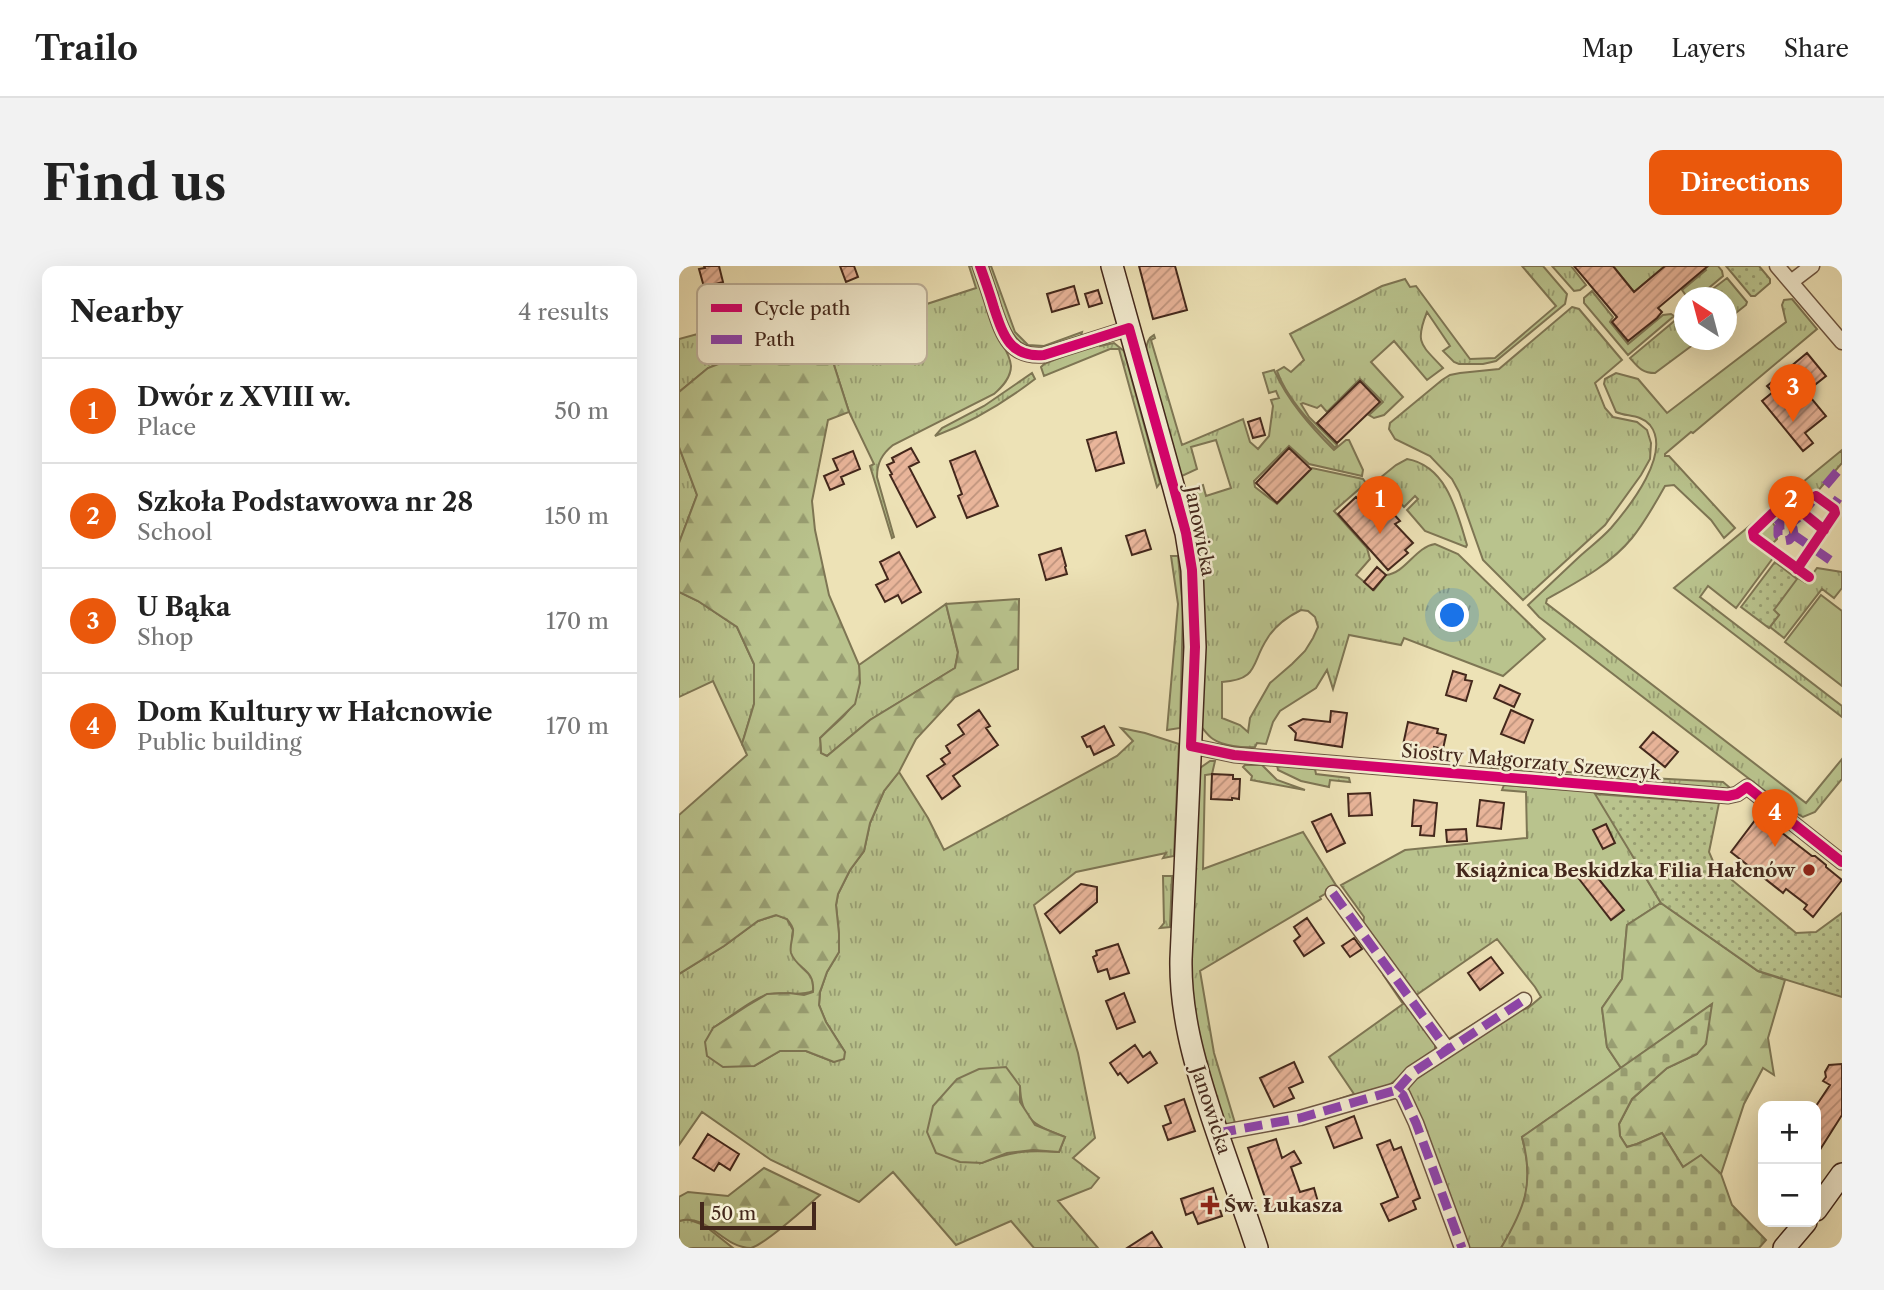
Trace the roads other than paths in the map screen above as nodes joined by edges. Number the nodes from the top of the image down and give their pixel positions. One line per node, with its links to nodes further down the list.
1 (980, 266): 6 (street)
2 (1112, 266): 6 (street, Janowicka)
3 (1777, 266): 5 (street)
4 (1812, 266): 5 (street)
5 (1791, 282): 7 (street)
6 (1129, 328): 8 (street, Janowicka)
7 (1842, 342)
8 (1191, 746): 9 (street, Siostry Małgorzaty Szewczyk); 14 (street, Janowicka)
9 (1842, 862)
10 (1333, 893): 12 (street)
11 (1524, 1000): 12 (street)
12 (1447, 1049): 13 (street)
13 (1398, 1090): 14 (street); 19 (street)
14 (1218, 1133): 18 (street, Janowicka)
15 (1842, 1174): 16 (street)
16 (1821, 1203)
17 (1803, 1227): 20 (street)
18 (1258, 1248)
19 (1462, 1248)
20 (1784, 1248)

